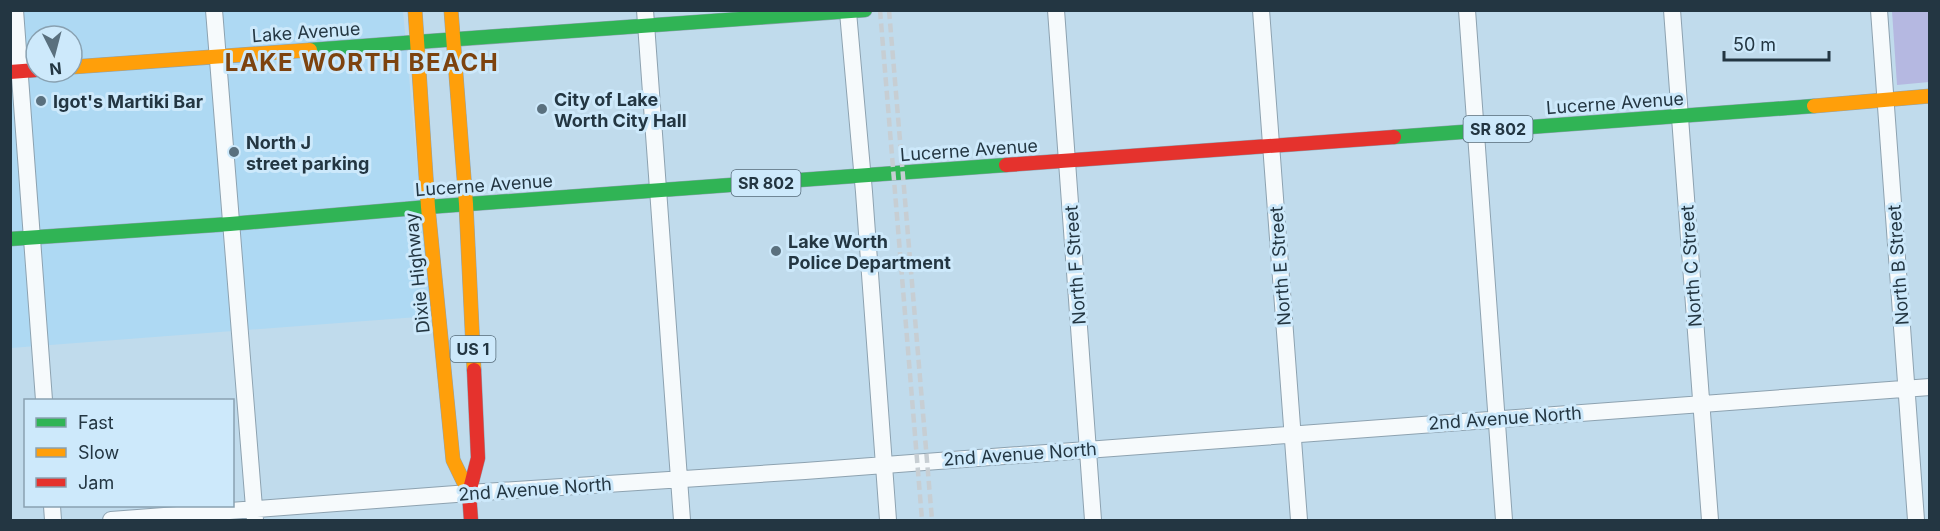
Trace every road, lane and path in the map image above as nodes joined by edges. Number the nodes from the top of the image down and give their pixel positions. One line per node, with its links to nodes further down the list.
1 (15, 10): 18 (street)
2 (214, 10): 16 (street)
3 (415, 10): 15 (main road, Dixie Highway / US 1)
4 (451, 10): 14 (main road, Dixie Highway / US 1)
5 (866, 10): 11 (main road, Lake Avenue)
6 (1056, 10): 24 (street, North F Street)
7 (1261, 10): 23 (street, North E Street)
8 (1467, 10): 22 (street)
9 (1672, 10): 21 (street, North C Street)
10 (1879, 10): 20 (street, North B Street)
11 (848, 12): 12 (main road, Lake Avenue); 25 (street)
12 (752, 15): 13 (main road, Lake Avenue)
13 (645, 18): 14 (main road, Lake Avenue); 26 (street)
14 (453, 39): 15 (main road, Lake Avenue); 27 (main road, Dixie Highway / US 1)
15 (417, 42): 16 (main road, Lake Avenue); 28 (main road, Dixie Highway / US 1)
16 (218, 56): 17 (main road, Lake Avenue); 29 (street)
17 (84, 66)
18 (22, 71): 30 (street)
19 (1929, 96): 20 (main road, Lucerne Avenue / SR 802)
20 (1886, 101): 21 (main road, Lucerne Avenue / SR 802); 33 (street, North B Street)
21 (1680, 116): 22 (main road, Lucerne Avenue / SR 802); 35 (street, North C Street)
22 (1476, 131): 23 (main road, Lucerne Avenue / SR 802); 36 (street)
23 (1271, 146): 24 (main road, Lucerne Avenue / SR 802); 37 (street, North E Street)
24 (1067, 161): 25 (main road, Lucerne Avenue / SR 802); 38 (street, North F Street)
25 (862, 176): 26 (main road, Lucerne Avenue / SR 802); 39 (street)
26 (658, 191): 27 (main road, Lucerne Avenue / SR 802); 40 (street)
27 (466, 204): 28 (main road, Lucerne Avenue / SR 802); 41 (main road, Dixie Highway / US 1)
28 (428, 207): 29 (main road, Lucerne Avenue / SR 802); 41 (main road, Dixie Highway / US 1)
29 (230, 224): 30 (main road, Lucerne Avenue / SR 802); 42 (street)
30 (32, 238): 31 (main road, Lucerne Avenue / SR 802); 34 (street)
31 (10, 239)
32 (1929, 387): 33 (street, 2nd Avenue North)
33 (1907, 388): 35 (street, 2nd Avenue North); 51 (street, North B Street)
34 (44, 399)
35 (1701, 404): 36 (street, 2nd Avenue North); 50 (street, North C Street)
36 (1497, 419): 37 (street, 2nd Avenue North); 49 (street)
37 (1292, 434): 38 (street, 2nd Avenue North); 48 (street, North E Street)
38 (1088, 449): 39 (street, 2nd Avenue North); 47 (street, North F Street)
39 (883, 465): 40 (street, 2nd Avenue North); 46 (street)
40 (679, 479): 41 (street, 2nd Avenue North); 45 (street)
41 (468, 493): 42 (street, 2nd Avenue North); 44 (main road, Dixie Highway / US 1)
42 (255, 515): 43 (street, 2nd Avenue North)
43 (111, 520)
44 (471, 520)
45 (682, 520)
46 (888, 520)
47 (1094, 520)
48 (1299, 520)
49 (1504, 520)
50 (1710, 520)
51 (1916, 520)

